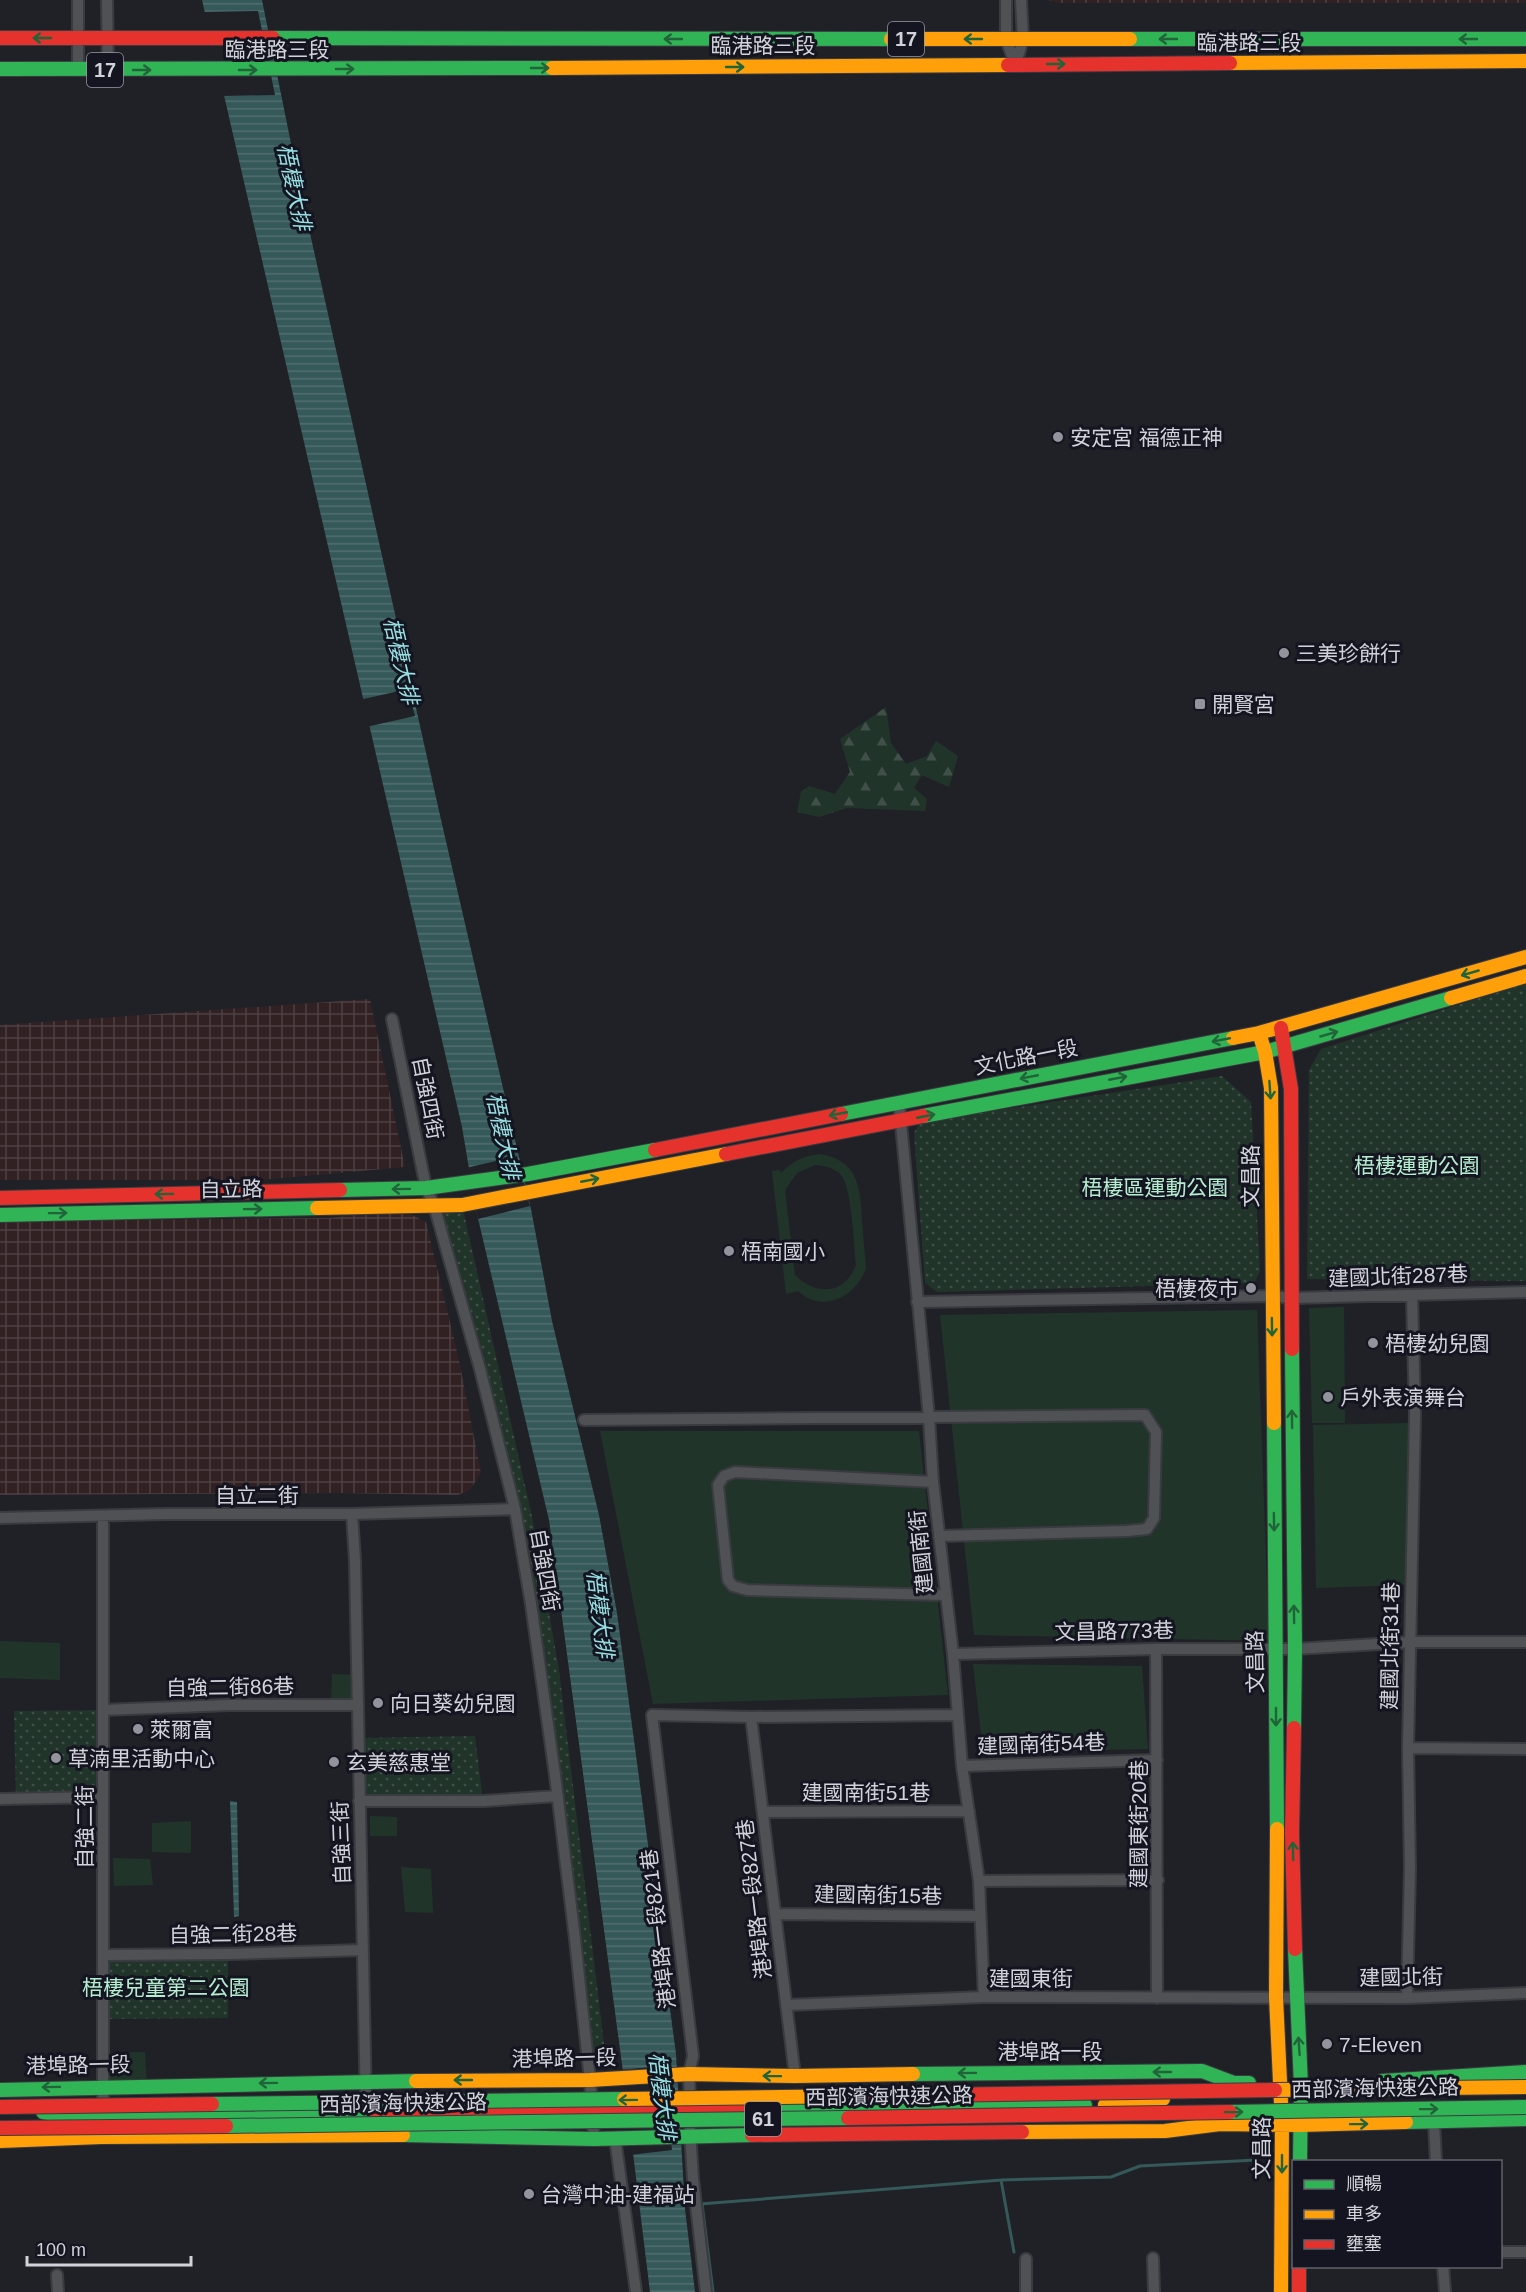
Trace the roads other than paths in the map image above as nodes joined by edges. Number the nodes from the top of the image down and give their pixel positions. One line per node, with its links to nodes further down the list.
1 (78, 0): 6 (street)
2 (107, 0): 7 (street)
3 (1006, 0): 8 (street)
4 (1021, 0): 9 (street)
5 (0, 38): 6 (main road, 臨港路三段 / 17, one-way to 5)
6 (78, 38): 7 (main road, 臨港路三段 / 17); 13 (street)
7 (106, 39): 8 (main road, 臨港路三段 / 17, one-way to 7); 15 (street)
8 (1006, 39): 9 (main road, 臨港路三段 / 17); 12 (street)
9 (1023, 39): 10 (main road, 臨港路三段 / 17, one-way to 9); 12 (street)
10 (1526, 39)
11 (1526, 61): 12 (main road, 臨港路三段 / 17, one-way to 11)
12 (1016, 64): 15 (main road, 臨港路三段 / 17, one-way to 12)
13 (78, 68): 14 (main road, 臨港路三段 / 17); 15 (main road, 臨港路三段 / 17)
14 (0, 69)
15 (108, 70)
16 (1526, 957): 19 (main road, 文化路一段, one-way to 19)
17 (1526, 976): 21 (main road, 文化路一段, one-way to 17)
18 (392, 1019): 26 (street, 自強四街)
19 (1281, 1028): 20 (main road, 文化路一段); 21 (main road, 文昌路)
20 (1259, 1033): 22 (main road, 文昌路); 23 (main road, 文化路一段, one-way to 23)
21 (1285, 1047): 22 (main road, 文化路一段); 34 (main road, 文昌路)
22 (1265, 1052): 24 (main road, 文化路一段, one-way to 22); 33 (main road, 文昌路, one-way to 33)
23 (898, 1103): 24 (street, 建國南街); 25 (main road, 文化路一段, one-way to 25)
24 (901, 1121): 29 (main road, 文化路一段, one-way to 24); 35 (street, 建國南街)
25 (460, 1185): 26 (main road, 自立路)
26 (426, 1188): 27 (main road, 自立路, one-way to 27); 28 (street, 自強四街)
27 (0, 1198)
28 (434, 1205): 29 (main road, 自立路); 30 (main road, 自立路, one-way to 28); 39 (street, 自強四街)
29 (462, 1205)
30 (0, 1215)
31 (1526, 1292): 32 (street, 建國北街287巷)
32 (1412, 1295): 34 (street, 建國北街287巷); 45 (street, 建國北街31巷)
33 (1271, 1296): 34 (street, 建國北街287巷); 35 (street, 建國北街287巷); 47 (main road, 文昌路, one-way to 47)
34 (1290, 1298): 49 (main road, 文昌路, one-way to 34)
35 (917, 1302): 36 (street, 建國南街)
36 (929, 1418): 37 (street); 38 (street, 建國南街); 43 (street)
37 (584, 1419)
38 (933, 1482): 43 (street, 建國南街); 44 (street)
39 (514, 1509): 40 (street, 自立二街); 59 (street, 自強四街)
40 (352, 1514): 41 (street, 自立二街); 51 (street, 自強三街)
41 (103, 1517): 42 (street, 自立二街); 52 (street, 自強二街)
42 (0, 1518)
43 (939, 1536): 44 (street, 建國南街)
44 (945, 1595): 50 (street, 建國南街)
45 (1411, 1642): 46 (street, 文昌路773巷); 49 (street, 文昌路773巷); 55 (street, 建國北街31巷)
46 (1526, 1642)
47 (1276, 1648): 48 (street, 文昌路773巷); 49 (street, 文昌路773巷); 73 (main road, 文昌路, one-way to 73)
48 (1156, 1649): 50 (street, 文昌路773巷); 57 (street, 建國東街20巷)
49 (1295, 1649): 75 (main road, 文昌路, one-way to 49)
50 (952, 1654): 53 (street, 建國南街)
51 (356, 1705): 52 (street, 自強二街86巷); 62 (street, 自強三街)
52 (103, 1710): 60 (street, 自強二街)
53 (957, 1715): 54 (street); 58 (street, 建國南街)
54 (751, 1717): 64 (street, 港埠路一段827巷); 79 (street, 港埠路一段821巷)
55 (1408, 1748): 56 (street); 76 (street, 建國北街31巷)
56 (1526, 1749)
57 (1157, 1760): 58 (street, 建國南街54巷); 65 (street, 建國東街20巷)
58 (962, 1766): 63 (street, 建國南街)
59 (558, 1796): 62 (street); 82 (street, 自強四街)
60 (104, 1797): 61 (street); 70 (street, 自強二街)
61 (0, 1799)
62 (359, 1801): 69 (street, 自強三街)
63 (969, 1811): 64 (street, 建國南街51巷); 66 (street, 建國南街)
64 (763, 1812): 67 (street, 港埠路一段827巷)
65 (1158, 1880): 66 (street); 74 (street, 建國東街20巷)
66 (979, 1881): 68 (street, 建國南街)
67 (776, 1914): 68 (street, 建國南街15巷); 77 (street, 港埠路一段827巷)
68 (980, 1916): 72 (street, 建國南街)
69 (363, 1950): 70 (street, 自強二街28巷); 81 (street, 自強三街)
70 (104, 1954): 84 (street, 自強二街)
71 (1526, 1993): 76 (street, 建國北街)
72 (984, 1997): 74 (street, 建國東街); 77 (street, 建國東街)
73 (1276, 1997): 74 (street, 建國東街); 75 (street, 建國北街); 85 (main road, 文昌路)
74 (1157, 1998)
75 (1296, 1998): 76 (street, 建國北街); 86 (main road, 文昌路, one-way to 75)
76 (1407, 1998)
77 (787, 2005): 80 (street, 港埠路一段827巷)
78 (1526, 2072): 86 (main road, 港埠路一段)
79 (689, 2074): 80 (main road, 港埠路一段, one-way to 79); 82 (main road, 港埠路一段); 93 (street, 港埠路一段821巷)
80 (795, 2076): 83 (main road, 港埠路一段, one-way to 80)
81 (365, 2080): 82 (main road, 港埠路一段, one-way to 81); 84 (main road, 港埠路一段, one-way to 84); 95 (street, 自強三街)
82 (590, 2080): 94 (street, 自強四街)
83 (1234, 2083): 85 (main road, 港埠路一段); 89 (main road, bridge); 91 (main road, 港埠路一段)
84 (103, 2085): 88 (main road, 港埠路一段, one-way to 88); 97 (street, 自強二街)
85 (1281, 2085): 86 (main road, 港埠路一段); 101 (main road, 文昌路)
86 (1301, 2086): 103 (main road, 文昌路)
87 (1526, 2087): 89 (main road, 西部濱海快速公路 / 61, one-way to 89, bridge)
88 (0, 2090)
89 (391, 2104): 90 (main road, 西部濱海快速公路 / 61, bridge)
90 (0, 2105): 96 (main road, 港埠路一段)
91 (1119, 2105): 93 (main road, 港埠路一段); 100 (main road, 港埠路一段)
92 (1526, 2107): 102 (main road, 西部濱海快速公路 / 61, one-way to 92, bridge)
93 (691, 2110): 94 (main road, 港埠路一段); 108 (street, 港埠路一段821巷)
94 (592, 2112): 95 (main road, 港埠路一段); 109 (street, 自強四街)
95 (366, 2115): 97 (main road, 港埠路一段); 105 (street, 自強三街)
96 (65, 2116): 97 (main road, 港埠路一段); 104 (main road, 港埠路一段)
97 (103, 2116): 106 (street, 自強二街)
98 (1526, 2119): 99 (main road, 港埠路一段)
99 (1434, 2122): 103 (main road, 港埠路一段, one-way to 99); 112 (street)
100 (1220, 2124): 101 (main road, 港埠路一段); 102 (main road, bridge); 108 (main road, 港埠路一段)
101 (1282, 2124): 103 (main road, 港埠路一段); 125 (main road, 文昌路, one-way to 125)
102 (395, 2125): 104 (main road, 西部濱海快速公路 / 61, bridge)
103 (1300, 2125): 111 (main road, 文昌路)
104 (0, 2130)
105 (366, 2134): 106 (main road, 港埠路一段); 109 (main road, 港埠路一段)
106 (101, 2137): 110 (main road, 港埠路一段)
107 (615, 2138): 108 (main road, 港埠路一段); 109 (main road, 港埠路一段); 121 (street)
108 (690, 2138): 122 (street, 港埠路一段821巷)
109 (594, 2139)
110 (0, 2141)
111 (1300, 2160)
112 (1436, 2160)
113 (1502, 2252): 114 (street)
114 (1526, 2252)
115 (1153, 2258): 124 (street)
116 (1026, 2259): 123 (street)
117 (1299, 2268): 126 (main road)
118 (1443, 2268): 127 (street)
119 (57, 2275): 120 (street)
120 (58, 2292)
121 (636, 2292)
122 (706, 2292)
123 (1026, 2292)
124 (1154, 2292)
125 (1281, 2292)
126 (1299, 2292)
127 (1445, 2292)

